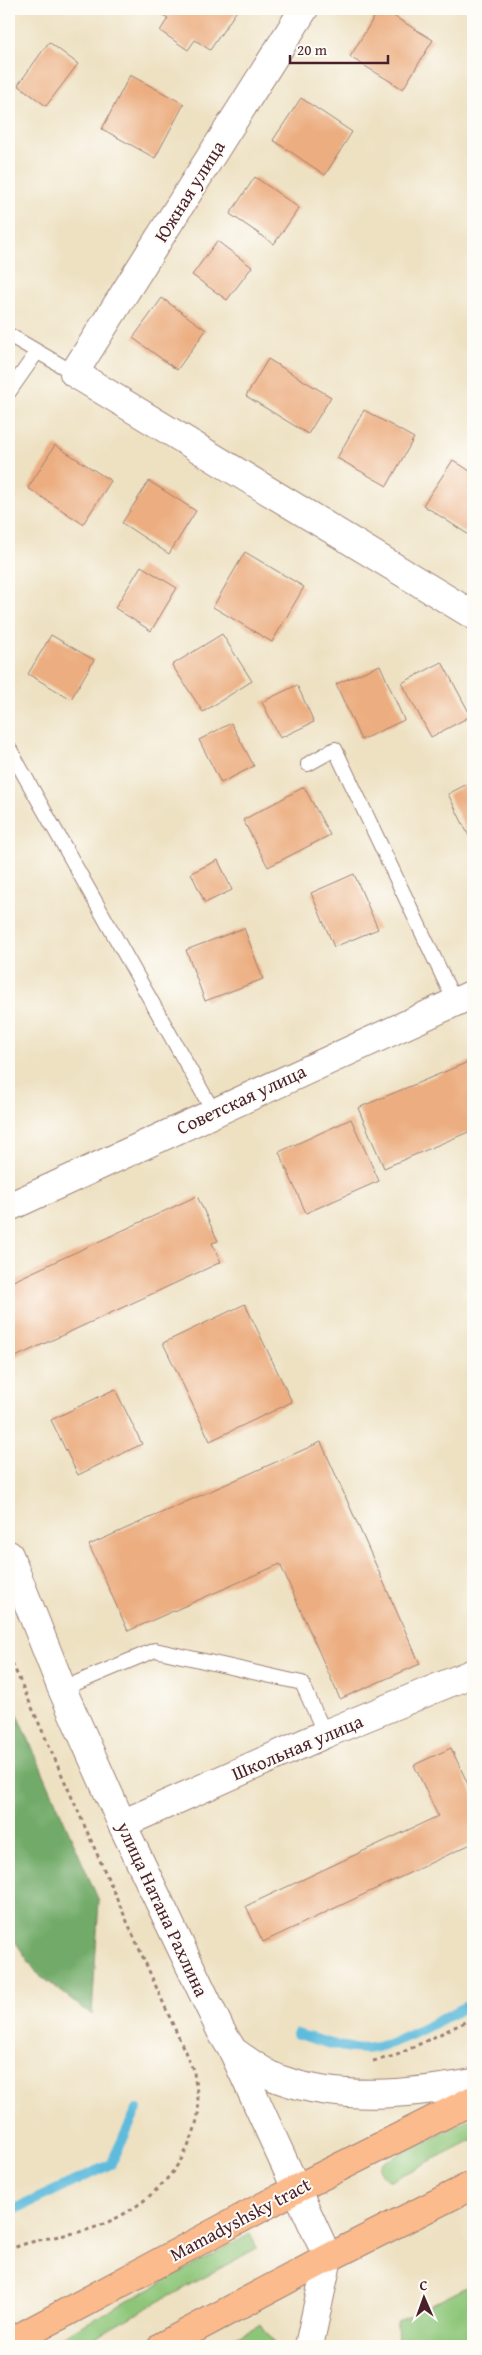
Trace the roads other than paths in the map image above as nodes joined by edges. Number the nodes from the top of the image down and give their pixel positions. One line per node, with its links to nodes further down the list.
1 (304, 9): 4 (street, Южная улица)
2 (9, 335): 3 (lane)
3 (38, 352): 4 (lane); 5 (lane)
4 (74, 373): 6 (street)
5 (9, 392)
6 (473, 615)
7 (9, 748): 10 (lane)
8 (308, 764): 9 (lane)
9 (464, 998): 10 (street, Советская улица)
10 (213, 1112): 11 (street, Советская улица)
11 (9, 1207)
12 (9, 1555): 14 (street, улица Натана Рахлина)
13 (473, 1673): 15 (street, Школьная улица)
14 (62, 1689): 15 (lane); 16 (street, улица Натана Рахлина)
15 (325, 1734): 16 (street, Школьная улица)
16 (122, 1824): 17 (street, улица Натана Рахлина)
17 (233, 2051): 18 (street); 21 (street, улица Натана Рахлина)
18 (473, 2084)
19 (473, 2100): 21 (main road, Mamadyshsky tract)
20 (473, 2185): 22 (main road)
21 (296, 2188): 22 (street, улица Натана Рахлина); 23 (main road, Mamadyshsky tract)
22 (328, 2258): 24 (main road); 25 (street)
23 (9, 2343)
24 (162, 2346)
25 (309, 2346)

